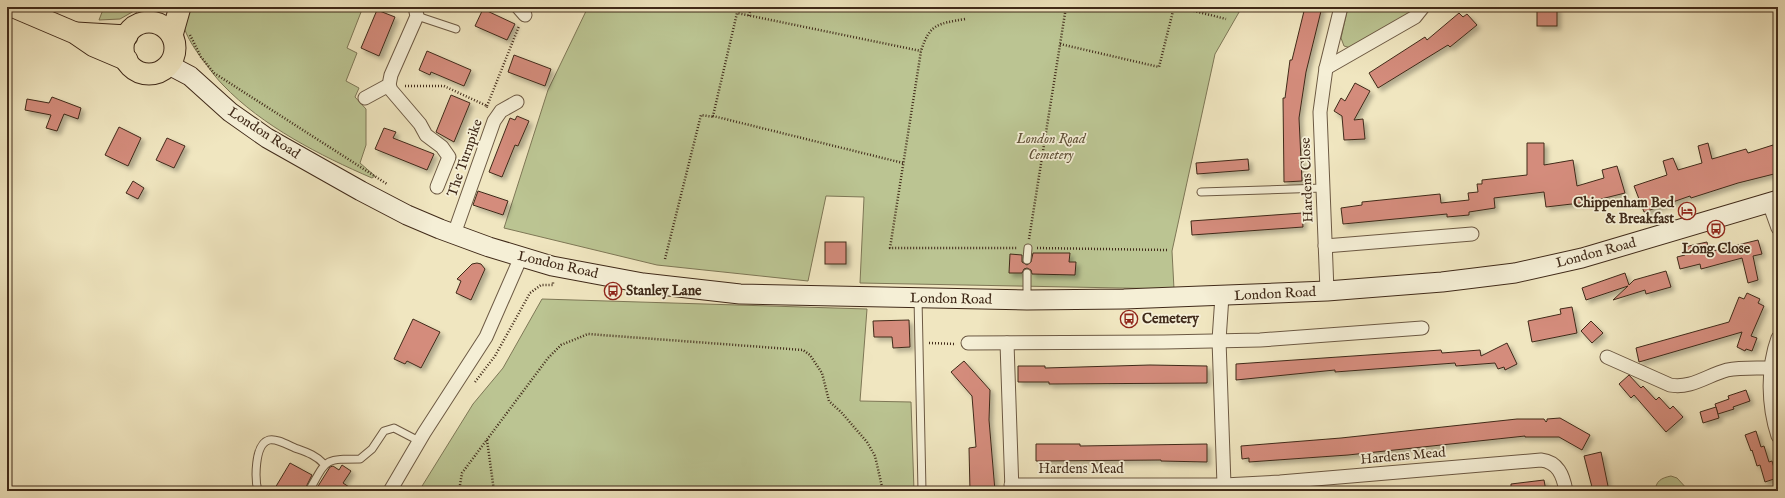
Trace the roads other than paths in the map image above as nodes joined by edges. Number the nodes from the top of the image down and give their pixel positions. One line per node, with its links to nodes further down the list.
1 (14, 7): 9 (main road)
2 (160, 7): 7 (main road)
3 (180, 7): 10 (main road)
4 (1341, 7): 14 (street, Hardens Close)
5 (1422, 7): 14 (street)
6 (416, 12): 8 (lane); 15 (street)
7 (145, 22): 10 (main road); 11 (main road)
8 (456, 29)
9 (75, 32): 11 (main road); 12 (main road)
10 (181, 34): 13 (main road)
11 (126, 36): 12 (main road)
12 (127, 60): 13 (main road)
13 (169, 64): 23 (street, London Road)
14 (1326, 68): 19 (street, Hardens Close)
15 (389, 86): 16 (street); 18 (street)
16 (365, 98)
17 (517, 102): 23 (street, The Turnpike)
18 (437, 187)
19 (1323, 188): 20 (lane); 25 (street, Hardens Close)
20 (1202, 192)
21 (1774, 202): 22 (street); 30 (street, London Road)
22 (1778, 228)
23 (454, 234): 27 (street, London Road)
24 (1472, 234): 25 (street)
25 (1325, 246): 30 (street, Hardens Close)
26 (1028, 248): 28 (lane)
27 (520, 257): 32 (street, London Road); 42 (street)
28 (1027, 260)
29 (1027, 273): 33 (lane)
30 (1327, 291): 31 (street, London Road)
31 (1222, 296): 33 (street, London Road); 36 (street)
32 (918, 298): 33 (street, London Road); 49 (lane)
33 (1027, 300)
34 (1422, 328): 36 (street)
35 (1778, 338): 40 (street)
36 (1219, 340): 38 (street); 44 (street)
37 (968, 343): 38 (street)
38 (1007, 343): 45 (street, Hardens Mead)
39 (1607, 357): 40 (street)
40 (1771, 368): 41 (street)
41 (1778, 436)
42 (419, 441): 43 (lane); 48 (street)
43 (324, 464): 46 (lane); 47 (lane)
44 (1224, 485): 45 (street, Hardens Mead); 50 (street, Hardens Mead)
45 (1011, 488)
46 (258, 491)
47 (309, 491)
48 (390, 491)
49 (922, 491)
50 (1566, 491)

